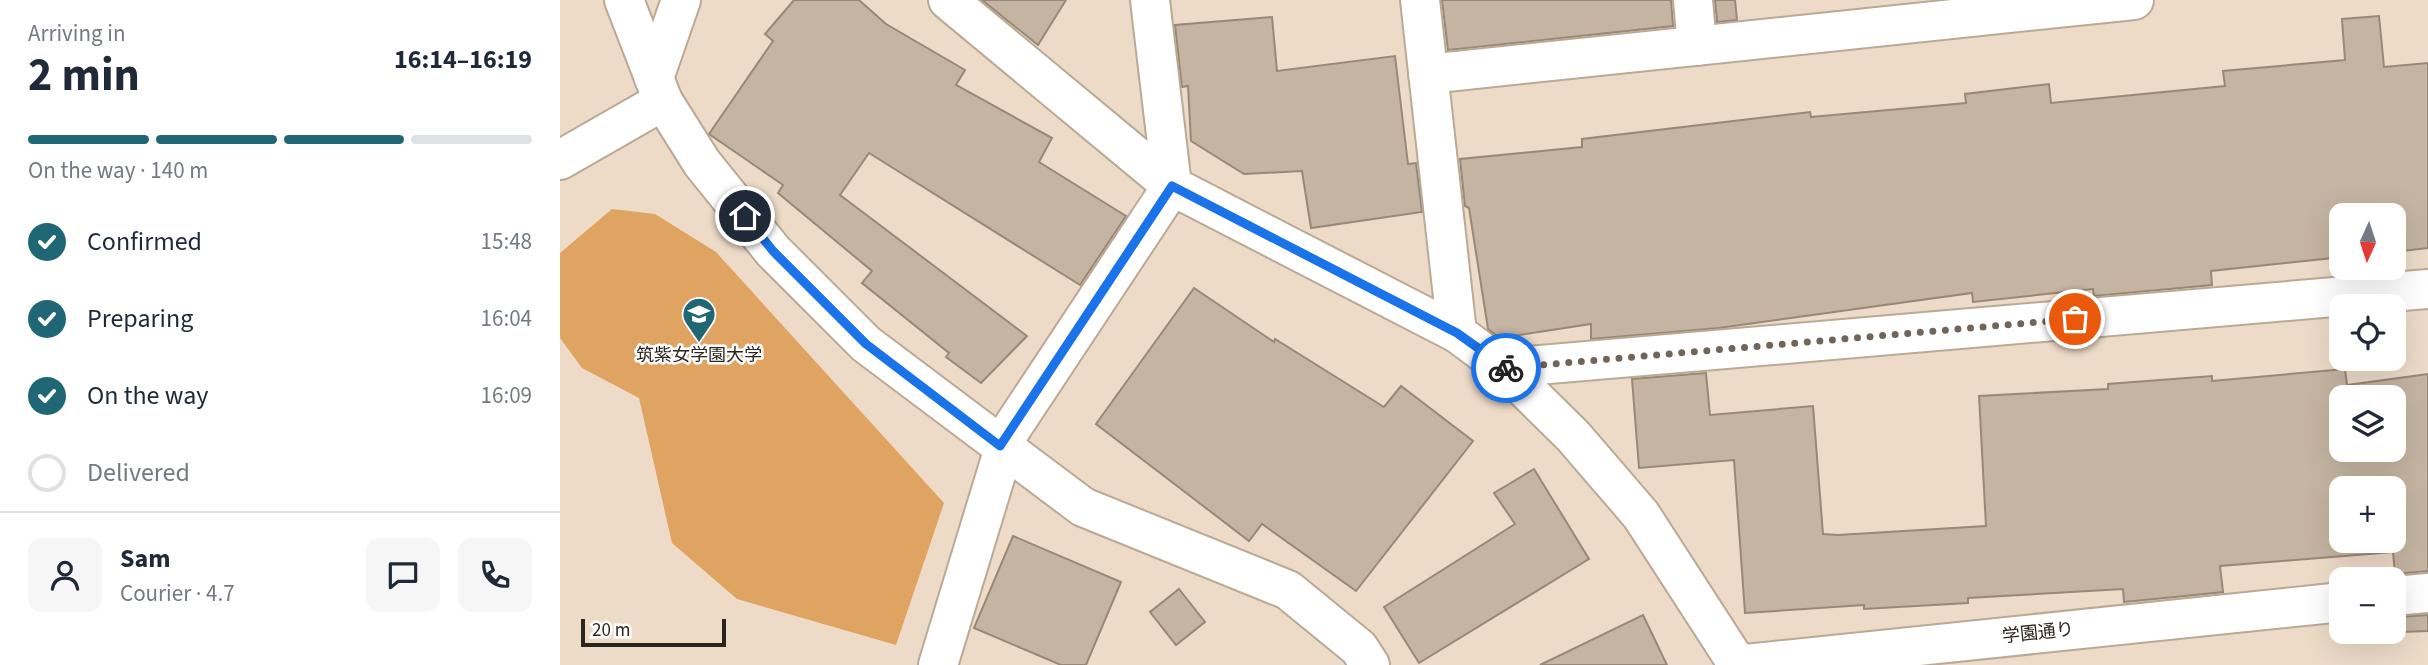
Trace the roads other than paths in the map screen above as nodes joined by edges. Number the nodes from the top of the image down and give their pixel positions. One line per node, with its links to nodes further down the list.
1 (624, 0): 11 (street)
2 (649, 0): 11 (street)
3 (681, 0): 11 (street)
4 (948, 0): 14 (street)
5 (1150, 0): 14 (street)
6 (1420, 0): 12 (street)
7 (1693, 0): 10 (street)
8 (2134, 0): 9 (street)
9 (1951, 10): 10 (street)
10 (1697, 46): 12 (street)
11 (652, 74): 13 (street); 18 (street)
12 (1427, 74): 16 (street)
13 (560, 160)
14 (1172, 186): 16 (street); 18 (street)
15 (2428, 289): 17 (street)
16 (1457, 333): 17 (street)
17 (1504, 368): 24 (street)
18 (1002, 447): 22 (street); 23 (street)
19 (2428, 593): 20 (street)
20 (2406, 595)
21 (2329, 603): 24 (street, 学園通り)
22 (938, 665)
23 (1370, 665)
24 (1737, 665)

